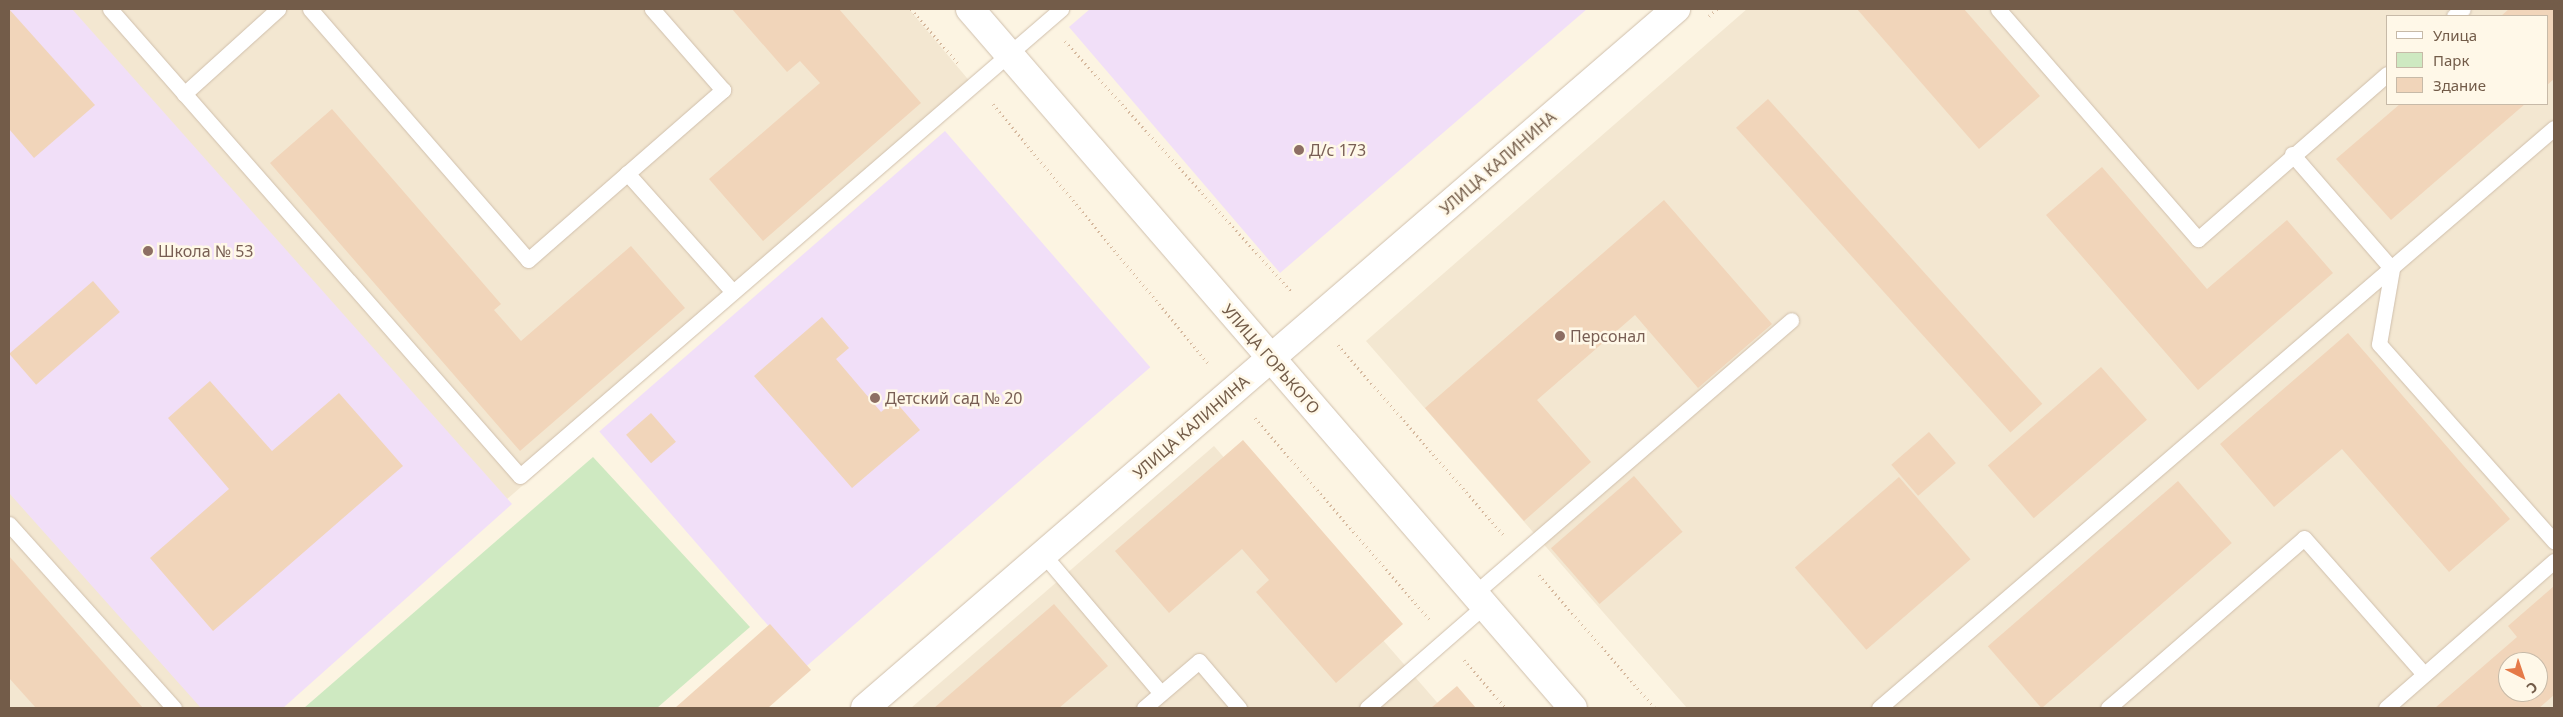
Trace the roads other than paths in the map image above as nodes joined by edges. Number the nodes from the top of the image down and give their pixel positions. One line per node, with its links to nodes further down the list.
1 (110, 9): 11 (lane)
2 (278, 9): 11 (lane)
3 (310, 9): 14 (lane)
4 (652, 9): 14 (lane)
5 (970, 9): 9 (street, УЛИЦА ГОРЬКОГО)
6 (1061, 9): 9 (lane)
7 (1676, 9): 18 (street, УЛИЦА КАЛИНИНА)
8 (1998, 9): 13 (lane)
9 (1010, 53): 16 (lane); 18 (street, УЛИЦА ГОРЬКОГО)
10 (2386, 75): 13 (lane)
11 (184, 94): 16 (lane)
12 (2554, 128): 15 (lane)
13 (2292, 154): 15 (lane)
14 (627, 173): 16 (lane)
15 (2392, 269): 20 (lane); 32 (lane)
16 (733, 292)
17 (1791, 320): 23 (lane)
18 (1269, 359): 21 (street, УЛИЦА КАЛИНИНА); 23 (street, УЛИЦА ГОРЬКОГО)
19 (9, 524): 26 (lane)
20 (2554, 541)
21 (1043, 554): 25 (lane); 27 (street, УЛИЦА КАЛИНИНА)
22 (2554, 561): 24 (lane)
23 (1479, 600): 30 (lane); 31 (street, УЛИЦА ГОРЬКОГО)
24 (2424, 674): 33 (lane); 34 (lane)
25 (1161, 694): 28 (lane); 29 (lane)
26 (174, 708)
27 (865, 708)
28 (1144, 708)
29 (1239, 708)
30 (1367, 708)
31 (1573, 708)
32 (1879, 708)
33 (2108, 708)
34 (2386, 708)

